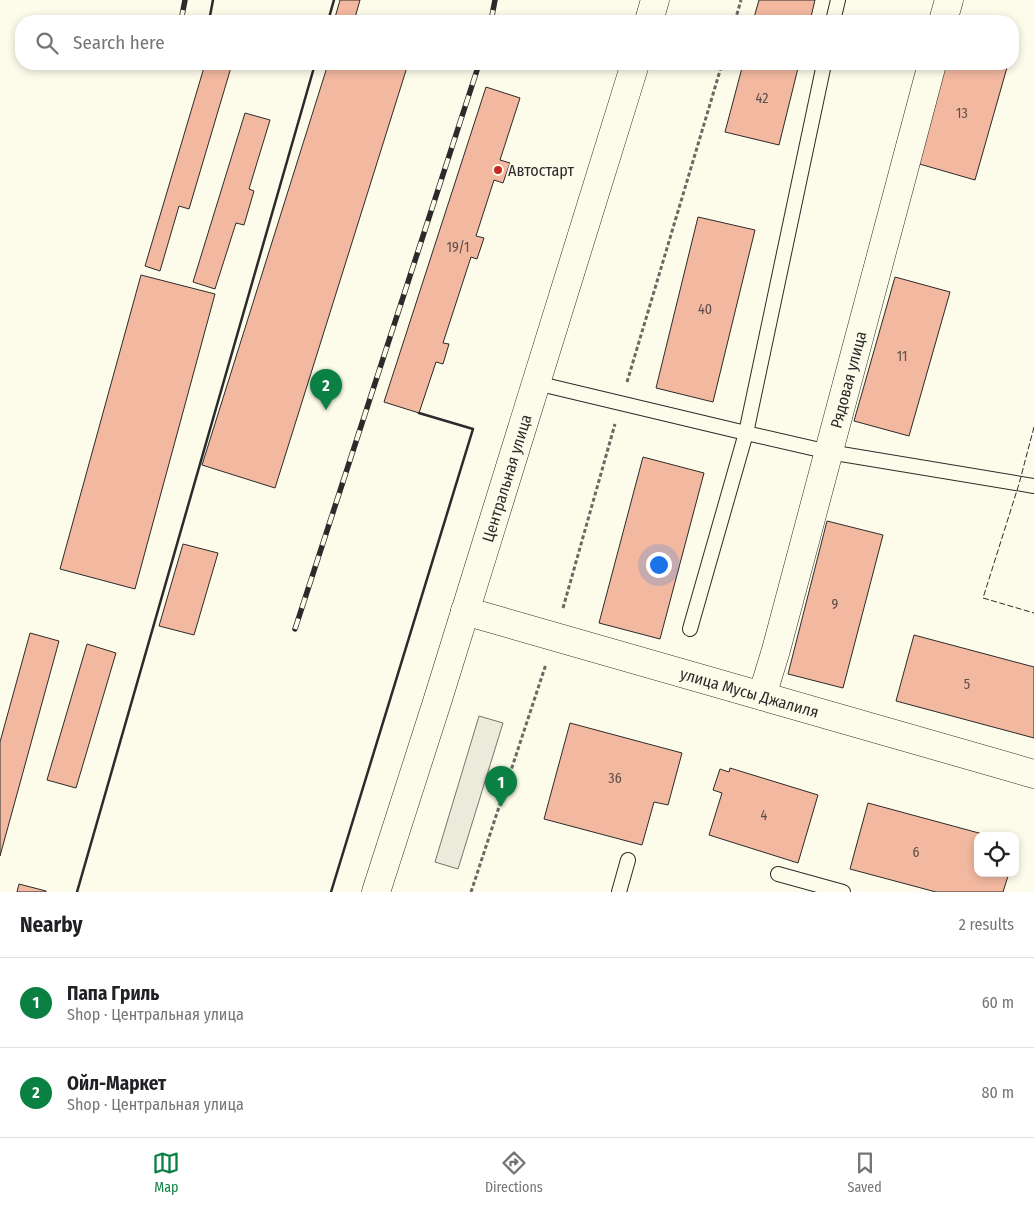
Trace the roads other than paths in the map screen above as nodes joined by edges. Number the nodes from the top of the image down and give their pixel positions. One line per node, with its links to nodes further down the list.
1 (655, 0): 4 (street)
2 (838, 0): 5 (lane)
3 (949, 0): 6 (street)
4 (651, 15)
5 (834, 15)
6 (945, 15)
7 (633, 70): 10 (street, Центральная улица)
8 (823, 70): 11 (lane)
9 (930, 70): 12 (street, Рядовая улица)
10 (536, 383): 11 (lane); 14 (street, Центральная улица)
11 (746, 433): 12 (lane); 15 (lane)
12 (829, 452): 13 (lane); 16 (street, Рядовая улица)
13 (1034, 486)
14 (465, 611): 16 (street, улица Мусы Джалиля); 20 (street, Центральная улица)
15 (690, 629)
16 (762, 696): 17 (street, улица Мусы Джалиля)
17 (1034, 774)
18 (628, 860): 21 (lane)
19 (778, 874): 22 (lane)
20 (376, 892)
21 (619, 892)
22 (843, 892)

